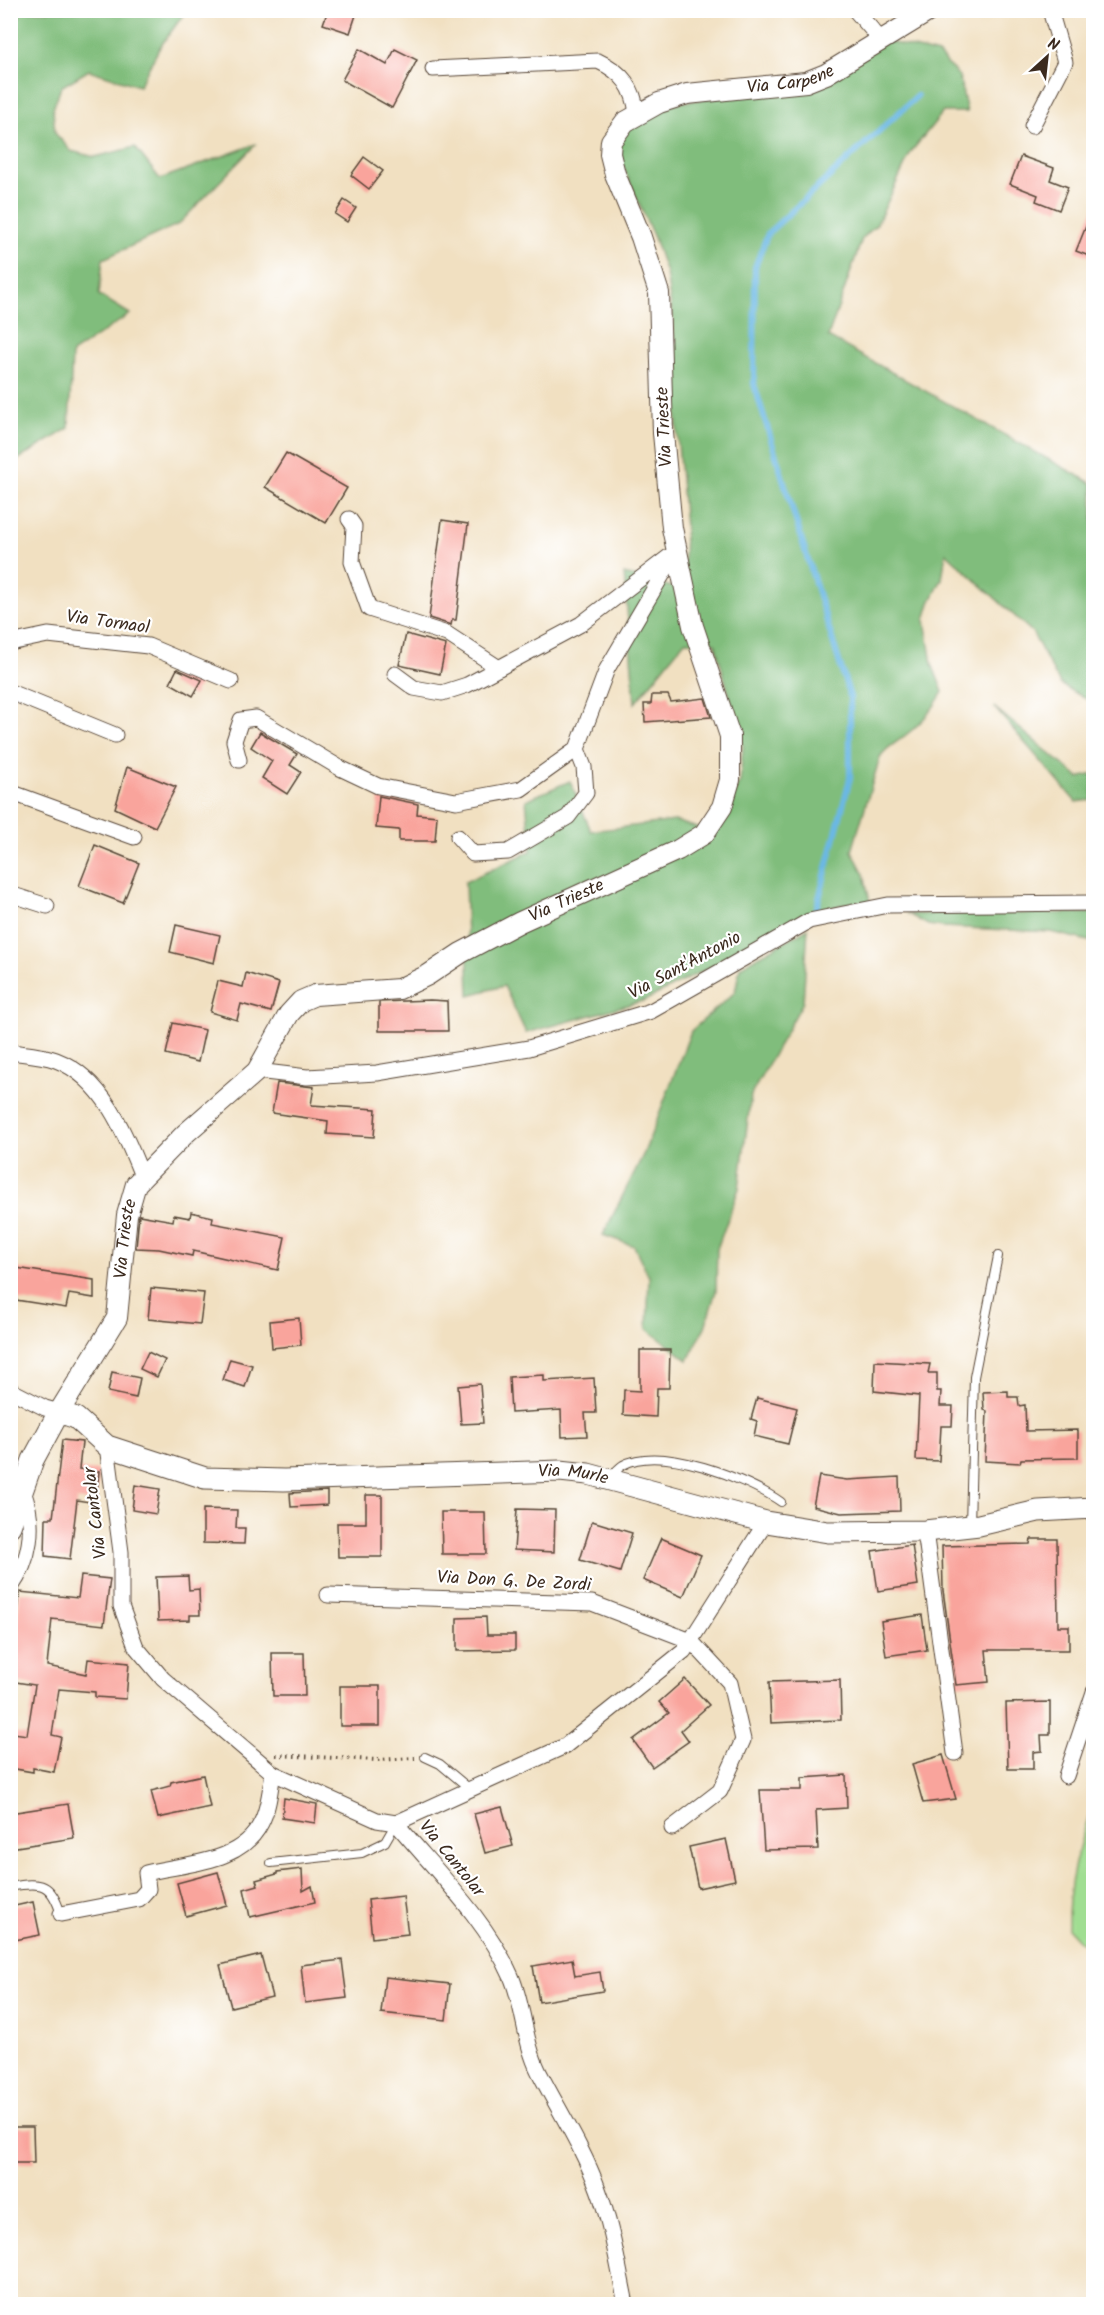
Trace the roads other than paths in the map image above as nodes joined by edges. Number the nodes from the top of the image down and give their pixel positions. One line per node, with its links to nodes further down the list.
1 (855, 10): 4 (street)
2 (931, 10): 4 (street, Via Carpene)
3 (1050, 10): 7 (street)
4 (880, 39): 6 (street, Via Carpene)
5 (433, 69): 6 (street)
6 (637, 114): 9 (street, Via Trieste)
7 (1032, 126)
8 (349, 519): 11 (street)
9 (677, 550): 11 (street); 16 (street); 25 (street, Via Trieste)
10 (10, 643): 13 (street, Via Tornaol)
11 (499, 668): 12 (street)
12 (395, 674)
13 (231, 681)
14 (10, 692): 15 (street)
15 (115, 735)
16 (577, 749): 17 (street); 20 (street)
17 (239, 760)
18 (10, 792): 19 (street)
19 (134, 837)
20 (458, 837)
21 (10, 894): 23 (street)
22 (1094, 903): 25 (street, Via Sant'Antonio)
23 (47, 906)
24 (10, 1052): 26 (street)
25 (257, 1071): 26 (street, Via Trieste)
26 (142, 1176): 29 (street, Via Trieste)
27 (998, 1256): 37 (lane)
28 (10, 1390): 29 (street)
29 (59, 1412): 30 (main road, Via Murle); 32 (main road, Via Trieste)
30 (107, 1446): 31 (main road, Via Murle); 45 (street, Via Cantolar)
31 (608, 1479): 33 (lane); 35 (main road, Via Murle)
32 (23, 1491): 36 (main road, Via Trieste); 39 (street)
33 (781, 1502)
34 (1094, 1508): 37 (main road, Via Murle)
35 (766, 1522): 38 (main road, Via Murle); 41 (street)
36 (10, 1526)
37 (970, 1526): 38 (main road, Via Murle)
38 (925, 1531): 43 (street)
39 (10, 1589)
40 (328, 1595): 41 (street, Via Don G. De Zordi)
41 (690, 1641): 47 (street); 49 (street, Via Don G. De Zordi)
42 (1094, 1692): 46 (street)
43 (955, 1753)
44 (425, 1757): 47 (lane)
45 (273, 1773): 48 (street, Via Cantolar); 52 (street)
46 (1066, 1776)
47 (470, 1789): 48 (street)
48 (396, 1823): 50 (lane); 53 (street, Via Cantolar)
49 (672, 1828)
50 (271, 1863)
51 (10, 1887): 52 (lane)
52 (61, 1914)
53 (626, 2304)

